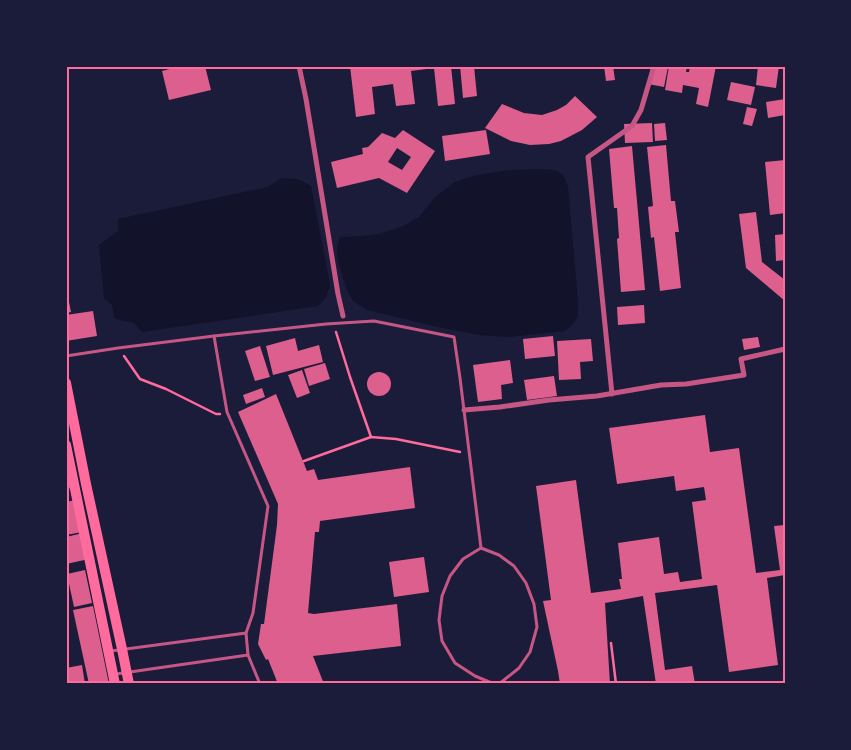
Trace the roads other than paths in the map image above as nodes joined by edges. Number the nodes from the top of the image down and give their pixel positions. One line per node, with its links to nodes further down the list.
1 (299, 66): 3 (street)
2 (654, 66): 8 (street)
3 (342, 316)
4 (214, 336): 6 (lane); 9 (lane); 13 (lane)
5 (785, 349): 8 (street)
6 (66, 356)
7 (66, 383): 14 (highway)
8 (612, 394): 9 (street)
9 (464, 410): 12 (lane)
10 (66, 445): 11 (highway)
11 (70, 485): 15 (highway)
12 (481, 548): 21 (lane); 22 (lane)
13 (246, 633): 14 (lane); 16 (lane)
14 (122, 649): 15 (lane); 17 (highway)
15 (108, 652): 18 (highway)
16 (248, 656): 17 (lane); 20 (lane)
17 (127, 672): 18 (lane); 19 (highway)
18 (114, 679)
19 (129, 684)
20 (260, 684)
21 (494, 684)
22 (500, 684)

